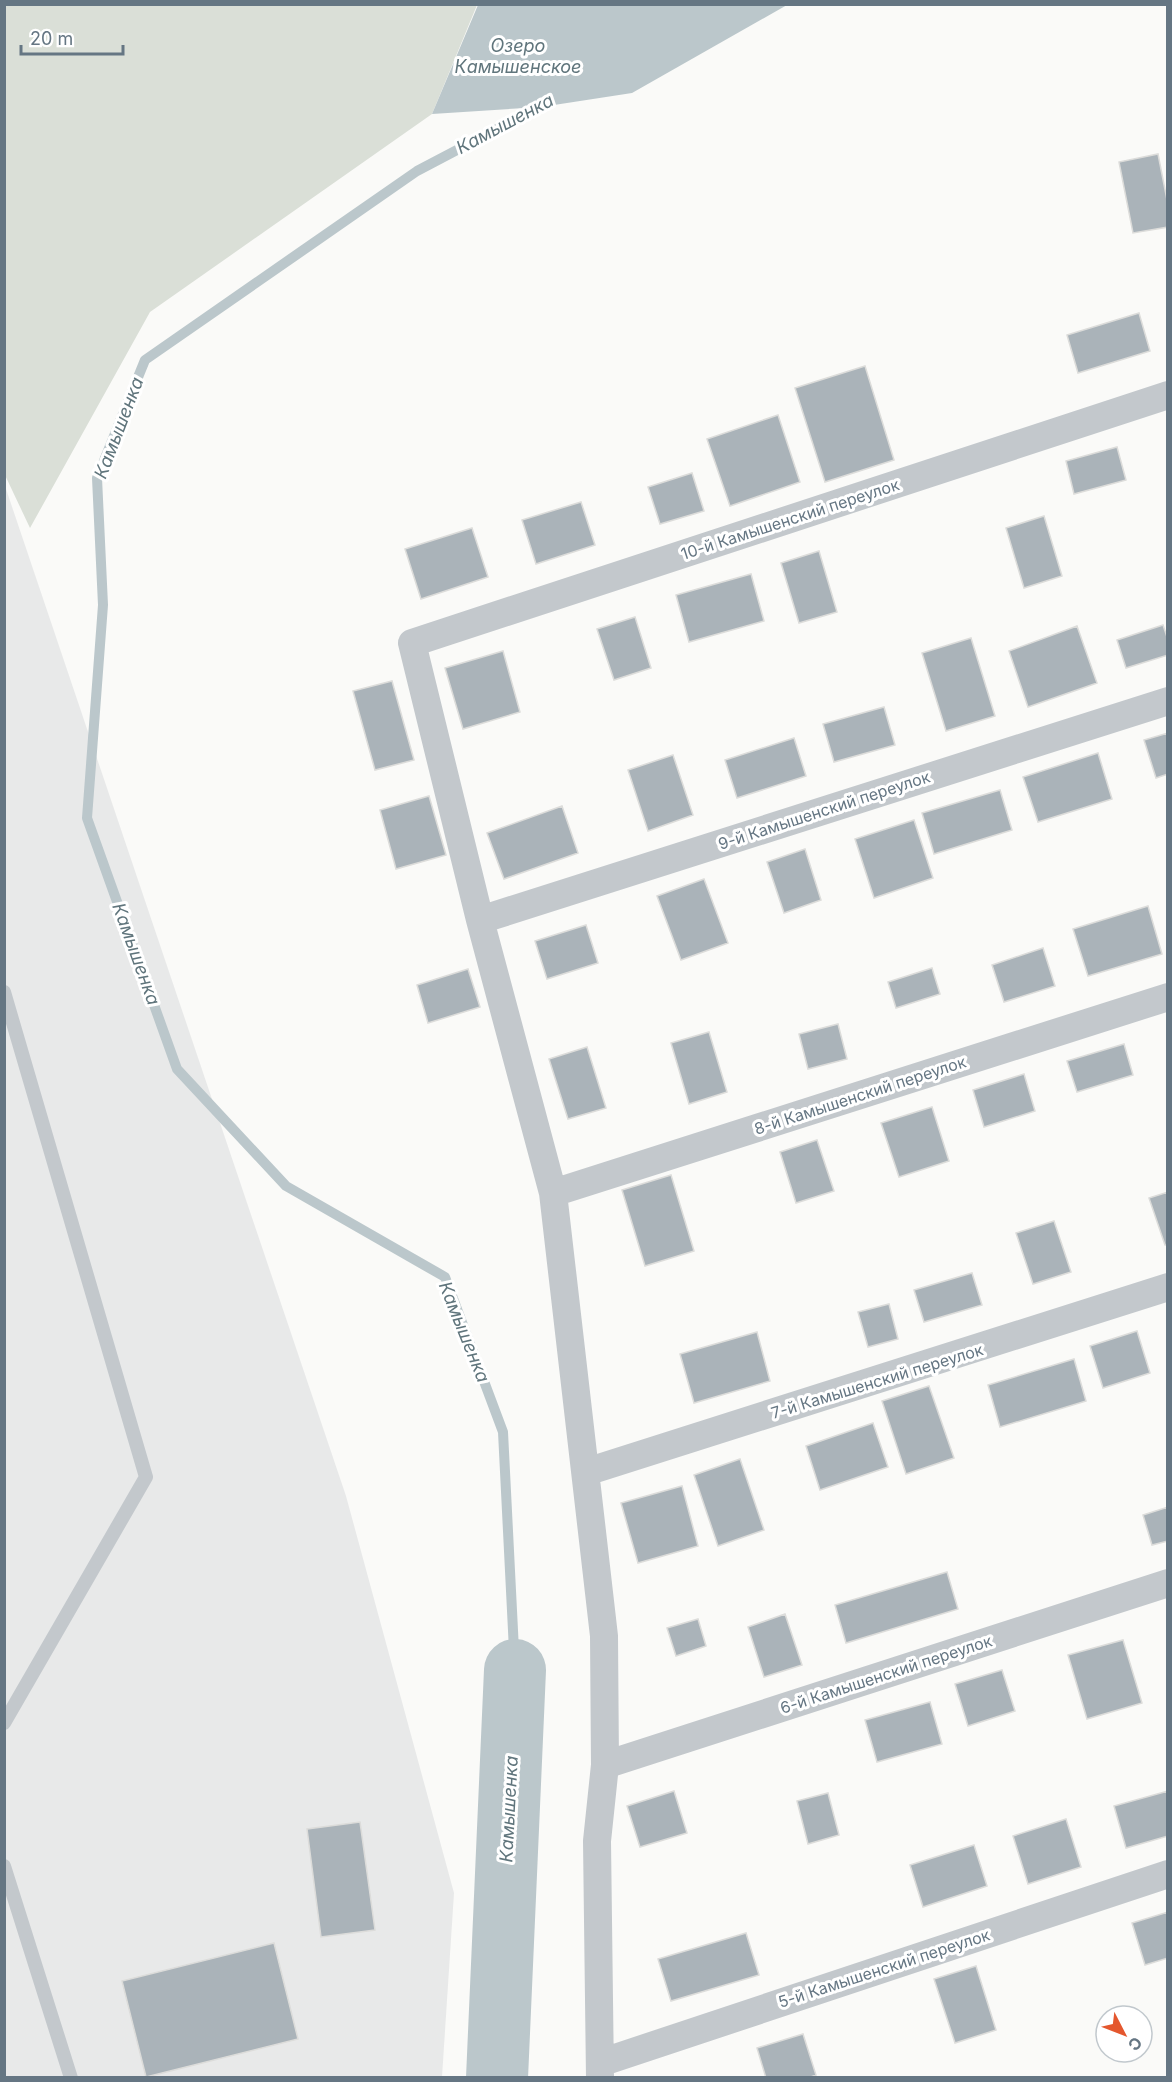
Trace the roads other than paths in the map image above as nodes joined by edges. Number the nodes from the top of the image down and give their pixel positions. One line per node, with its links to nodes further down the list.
1 (1167, 395): 3 (street, 10-й Камышенский переулок)
2 (1167, 700): 3 (street, 9-й Камышенский переулок)
3 (480, 920): 6 (street)
4 (4, 992): 10 (lane)
5 (1167, 997): 6 (street, 8-й Камышенский переулок)
6 (553, 1193): 8 (street)
7 (1167, 1287): 8 (street, 7-й Камышенский переулок)
8 (586, 1472): 11 (street)
9 (1167, 1583): 11 (street, 6-й Камышенский переулок)
10 (4, 1723)
11 (605, 1765): 14 (street)
12 (4, 1866): 15 (lane)
13 (1167, 1874): 14 (street, 5-й Камышенский переулок)
14 (600, 2070)
15 (71, 2078)

